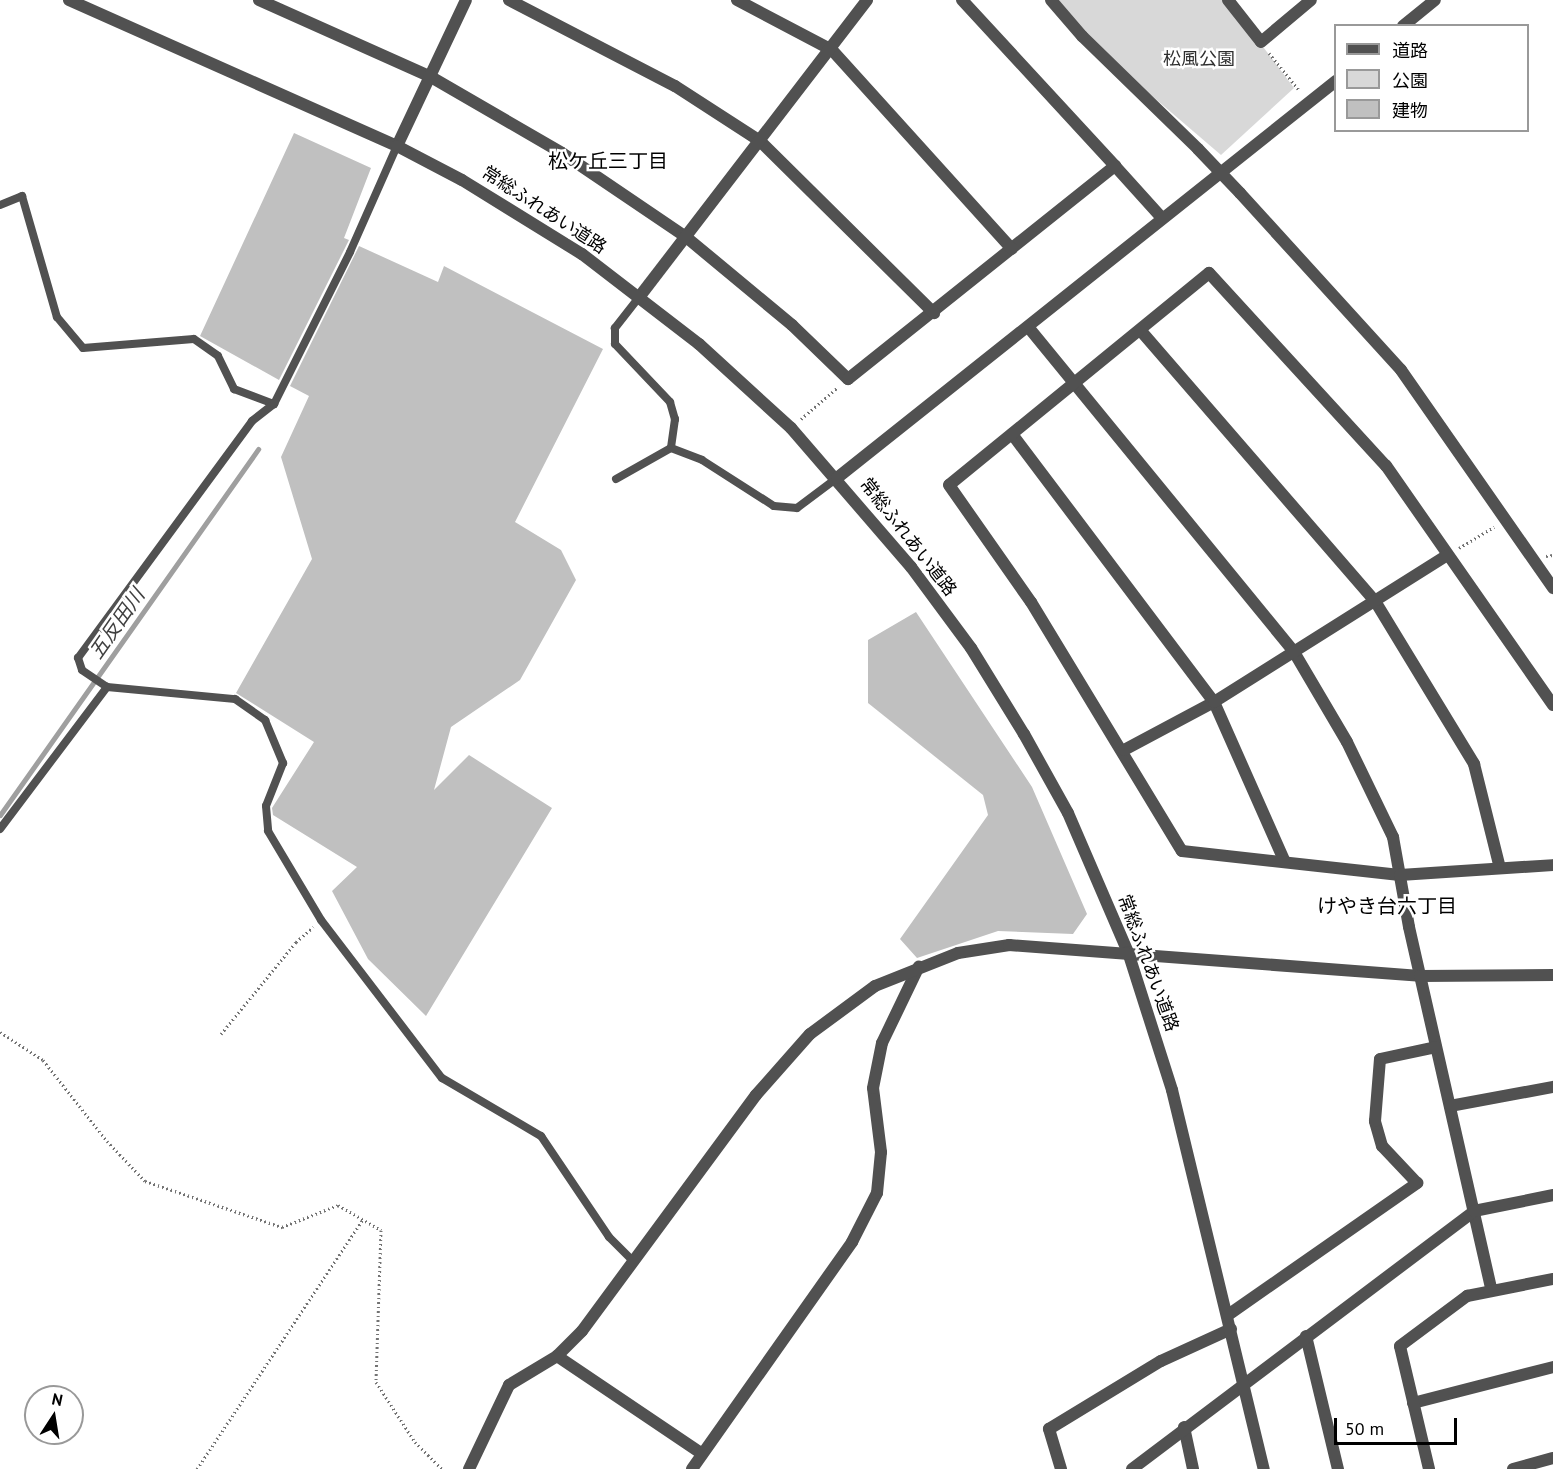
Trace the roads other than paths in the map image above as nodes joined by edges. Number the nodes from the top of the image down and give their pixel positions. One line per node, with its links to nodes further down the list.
1 (69, 0): 17 (street, 常総ふれあい道路)
2 (259, 0): 14 (street)
3 (466, 0): 14 (street)
4 (509, 0): 16 (street)
5 (737, 0): 13 (street)
6 (867, 0): 13 (street)
7 (962, 0): 18 (street)
8 (1051, 0): 34 (street, bridge)
9 (1228, 0): 10 (street)
10 (1311, 0)
11 (1435, 0): 12 (street)
12 (1405, 24)
13 (832, 50): 16 (street); 22 (street)
14 (431, 77): 17 (street); 21 (street)
15 (1334, 82): 20 (street)
16 (760, 141): 21 (street); 24 (street)
17 (397, 146): 23 (street, 常総ふれあい道路); 28 (lane)
18 (1115, 166): 20 (street); 22 (street)
19 (0, 205): 28 (lane)
20 (1162, 218): 25 (street)
21 (686, 237): 23 (street); 24 (street)
22 (1012, 249): 24 (street)
23 (640, 296): 30 (lane); 31 (street, 常総ふれあい道路)
24 (934, 314)
25 (1029, 328): 27 (street); 31 (street)
26 (1141, 331): 27 (street); 33 (street); 35 (street)
27 (1074, 384): 29 (street); 36 (street)
28 (274, 404): 37 (lane)
29 (1012, 434): 38 (street); 40 (street)
30 (671, 448): 31 (lane); 32 (lane)
31 (837, 478): 46 (street, 常総ふれあい道路)
32 (616, 479)
33 (1447, 555): 35 (street); 39 (street)
34 (1553, 588)
35 (1375, 601): 36 (street); 44 (street)
36 (1294, 652): 38 (street); 45 (street)
37 (107, 687): 41 (lane); 55 (lane)
38 (1214, 702): 40 (street); 42 (street)
39 (1553, 705)
40 (1124, 750): 42 (street)
41 (0, 830)
42 (1285, 862): 45 (street)
43 (1553, 865): 44 (street)
44 (1500, 868): 45 (street)
45 (1400, 875): 49 (street)
46 (1128, 952): 47 (street); 49 (street); 58 (street, 常総ふれあい道路)
47 (919, 966): 55 (street); 66 (street)
48 (1553, 975): 49 (street)
49 (1420, 976): 50 (street)
50 (1436, 1047): 52 (street); 58 (street)
51 (1553, 1087): 52 (street)
52 (1450, 1106): 54 (street)
53 (1553, 1195): 54 (street)
54 (1474, 1210): 57 (street); 60 (street)
55 (634, 1262): 61 (street)
56 (1553, 1279): 57 (street)
57 (1491, 1288): 64 (street)
58 (1228, 1315): 59 (street, 常総ふれあい道路)
59 (1231, 1329): 63 (street, 常総ふれあい道路); 70 (street)
60 (1306, 1336): 63 (street); 74 (street)
61 (557, 1356): 66 (street); 68 (street)
62 (1553, 1367): 64 (street)
63 (1244, 1384): 65 (street); 73 (street, 常総ふれあい道路)
64 (1413, 1403): 75 (street)
65 (1184, 1427): 71 (street); 72 (street)
66 (701, 1453): 69 (street)
67 (1553, 1458): 76 (street)
68 (469, 1469)
69 (692, 1469)
70 (1061, 1469)
71 (1132, 1469)
72 (1193, 1469)
73 (1263, 1469)
74 (1338, 1469)
75 (1429, 1469)
76 (1513, 1469)

